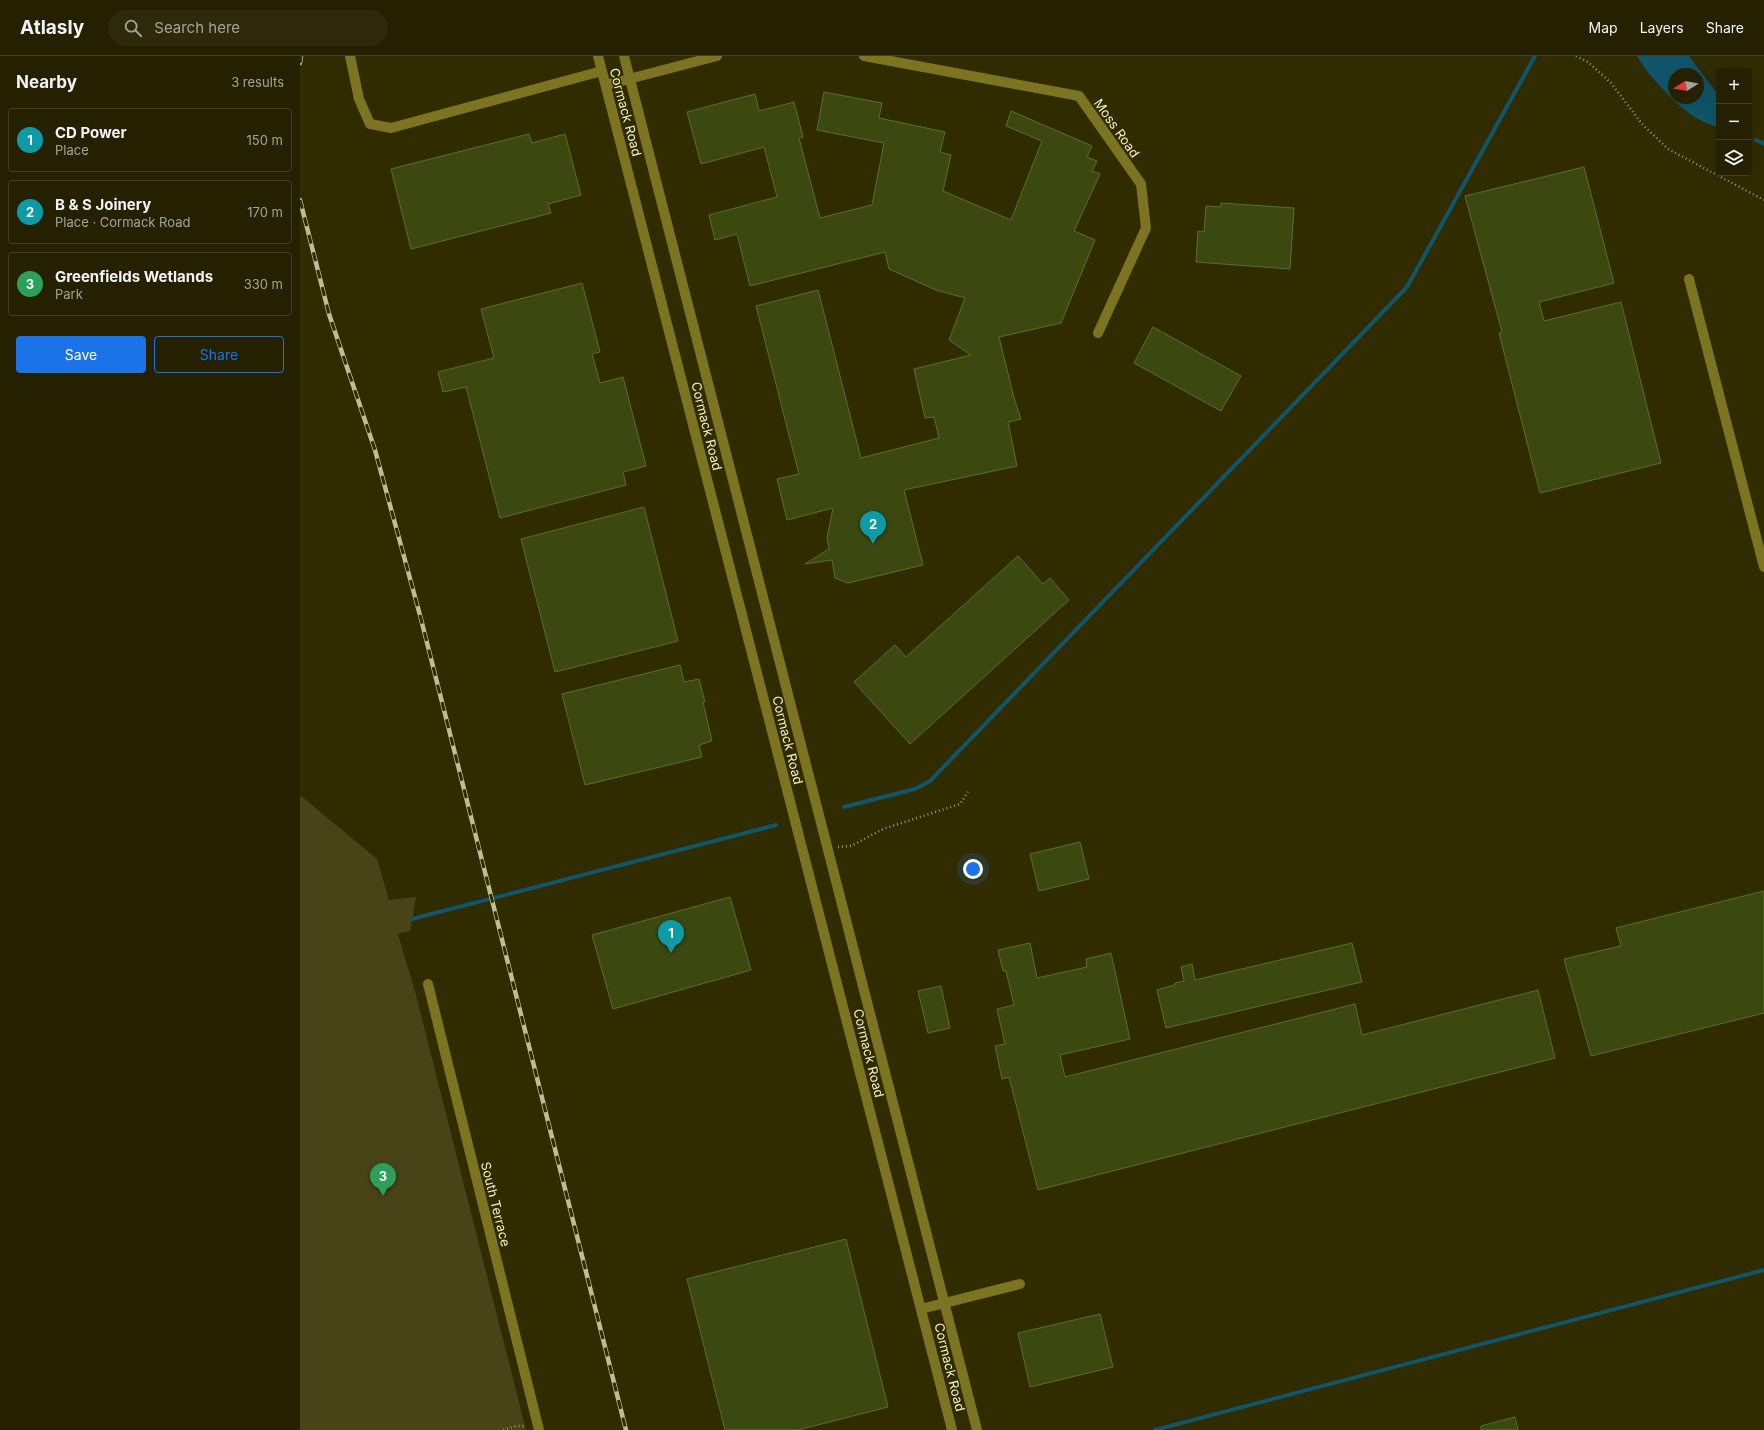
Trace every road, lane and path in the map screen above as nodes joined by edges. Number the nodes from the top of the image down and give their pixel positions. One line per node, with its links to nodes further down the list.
1 (350, 56): 7 (street)
2 (598, 56): 7 (street, Cormack Road)
3 (624, 56): 8 (street, Cormack Road)
4 (717, 56): 8 (street)
5 (864, 56): 12 (street, Moss Road)
6 (1576, 56): 10 (path)
7 (602, 71): 9 (street, Cormack Road)
8 (630, 79): 9 (street); 15 (street, Cormack Road)
9 (606, 85): 19 (street, Cormack Road)
10 (1764, 200)
11 (1689, 279): 13 (street)
12 (1098, 333)
13 (1764, 566)
14 (968, 792): 15 (path)
15 (827, 848): 18 (street, Cormack Road)
16 (428, 984): 20 (street, South Terrace)
17 (1020, 1284): 18 (street)
18 (944, 1303): 19 (street); 23 (street, Cormack Road)
19 (921, 1309): 22 (street, Cormack Road)
20 (539, 1429): 21 (path)
21 (503, 1430)
22 (952, 1430)
23 (977, 1430)

